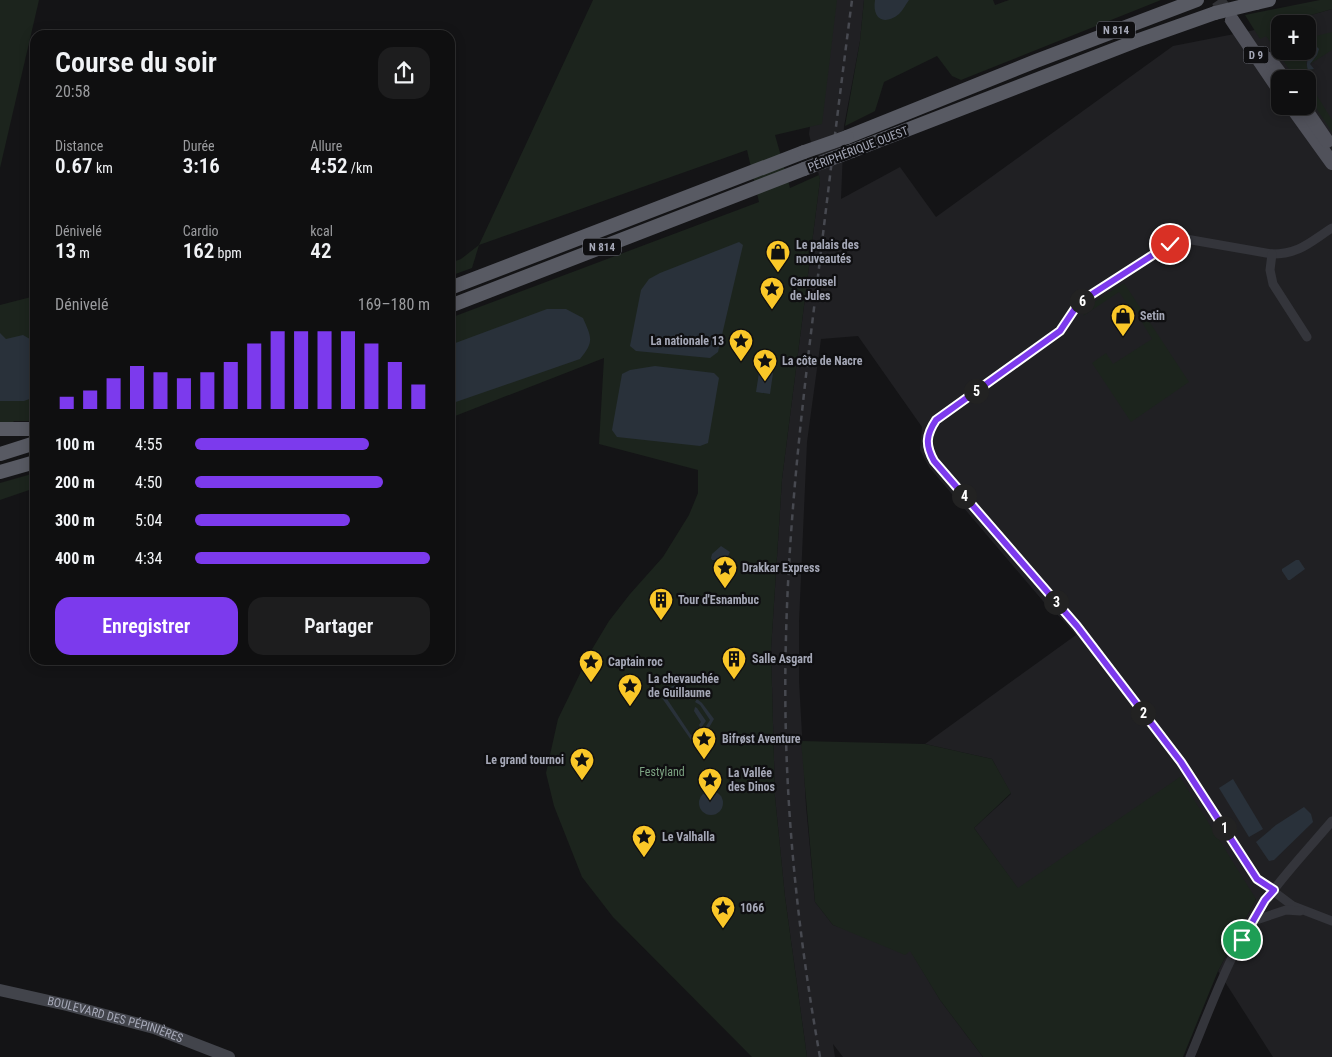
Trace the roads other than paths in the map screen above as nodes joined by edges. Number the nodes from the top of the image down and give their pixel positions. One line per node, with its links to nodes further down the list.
1 (1198, 0): 11 (highway, PÉRIPHÉRIQUE OUEST / N 814, bridge)
2 (1263, 1): 12 (highway, PÉRIPHÉRIQUE OUEST / N 814, bridge)
3 (1278, 70): 4 (main road, D 9)
4 (1271, 76)
5 (1297, 115): 8 (main road)
6 (1309, 115): 7 (main road)
7 (1332, 148)
8 (1332, 163)
9 (1332, 228): 10 (street)
10 (1272, 254): 13 (street); 21 (street)
11 (455, 286)
12 (455, 304)
13 (1307, 337)
14 (30, 429): 15 (highway)
15 (0, 430)
16 (30, 445): 17 (highway)
17 (0, 454)
18 (30, 463): 19 (highway)
19 (0, 472)
20 (1332, 821): 21 (street)
21 (1274, 890): 22 (street); 23 (street)
22 (1305, 911): 23 (street); 24 (street)
23 (1252, 921): 27 (street)
24 (1332, 921)
25 (0, 990): 26 (main road, BOULEVARD DES PÉPINIÈRES)
26 (229, 1057)
27 (1190, 1057)

